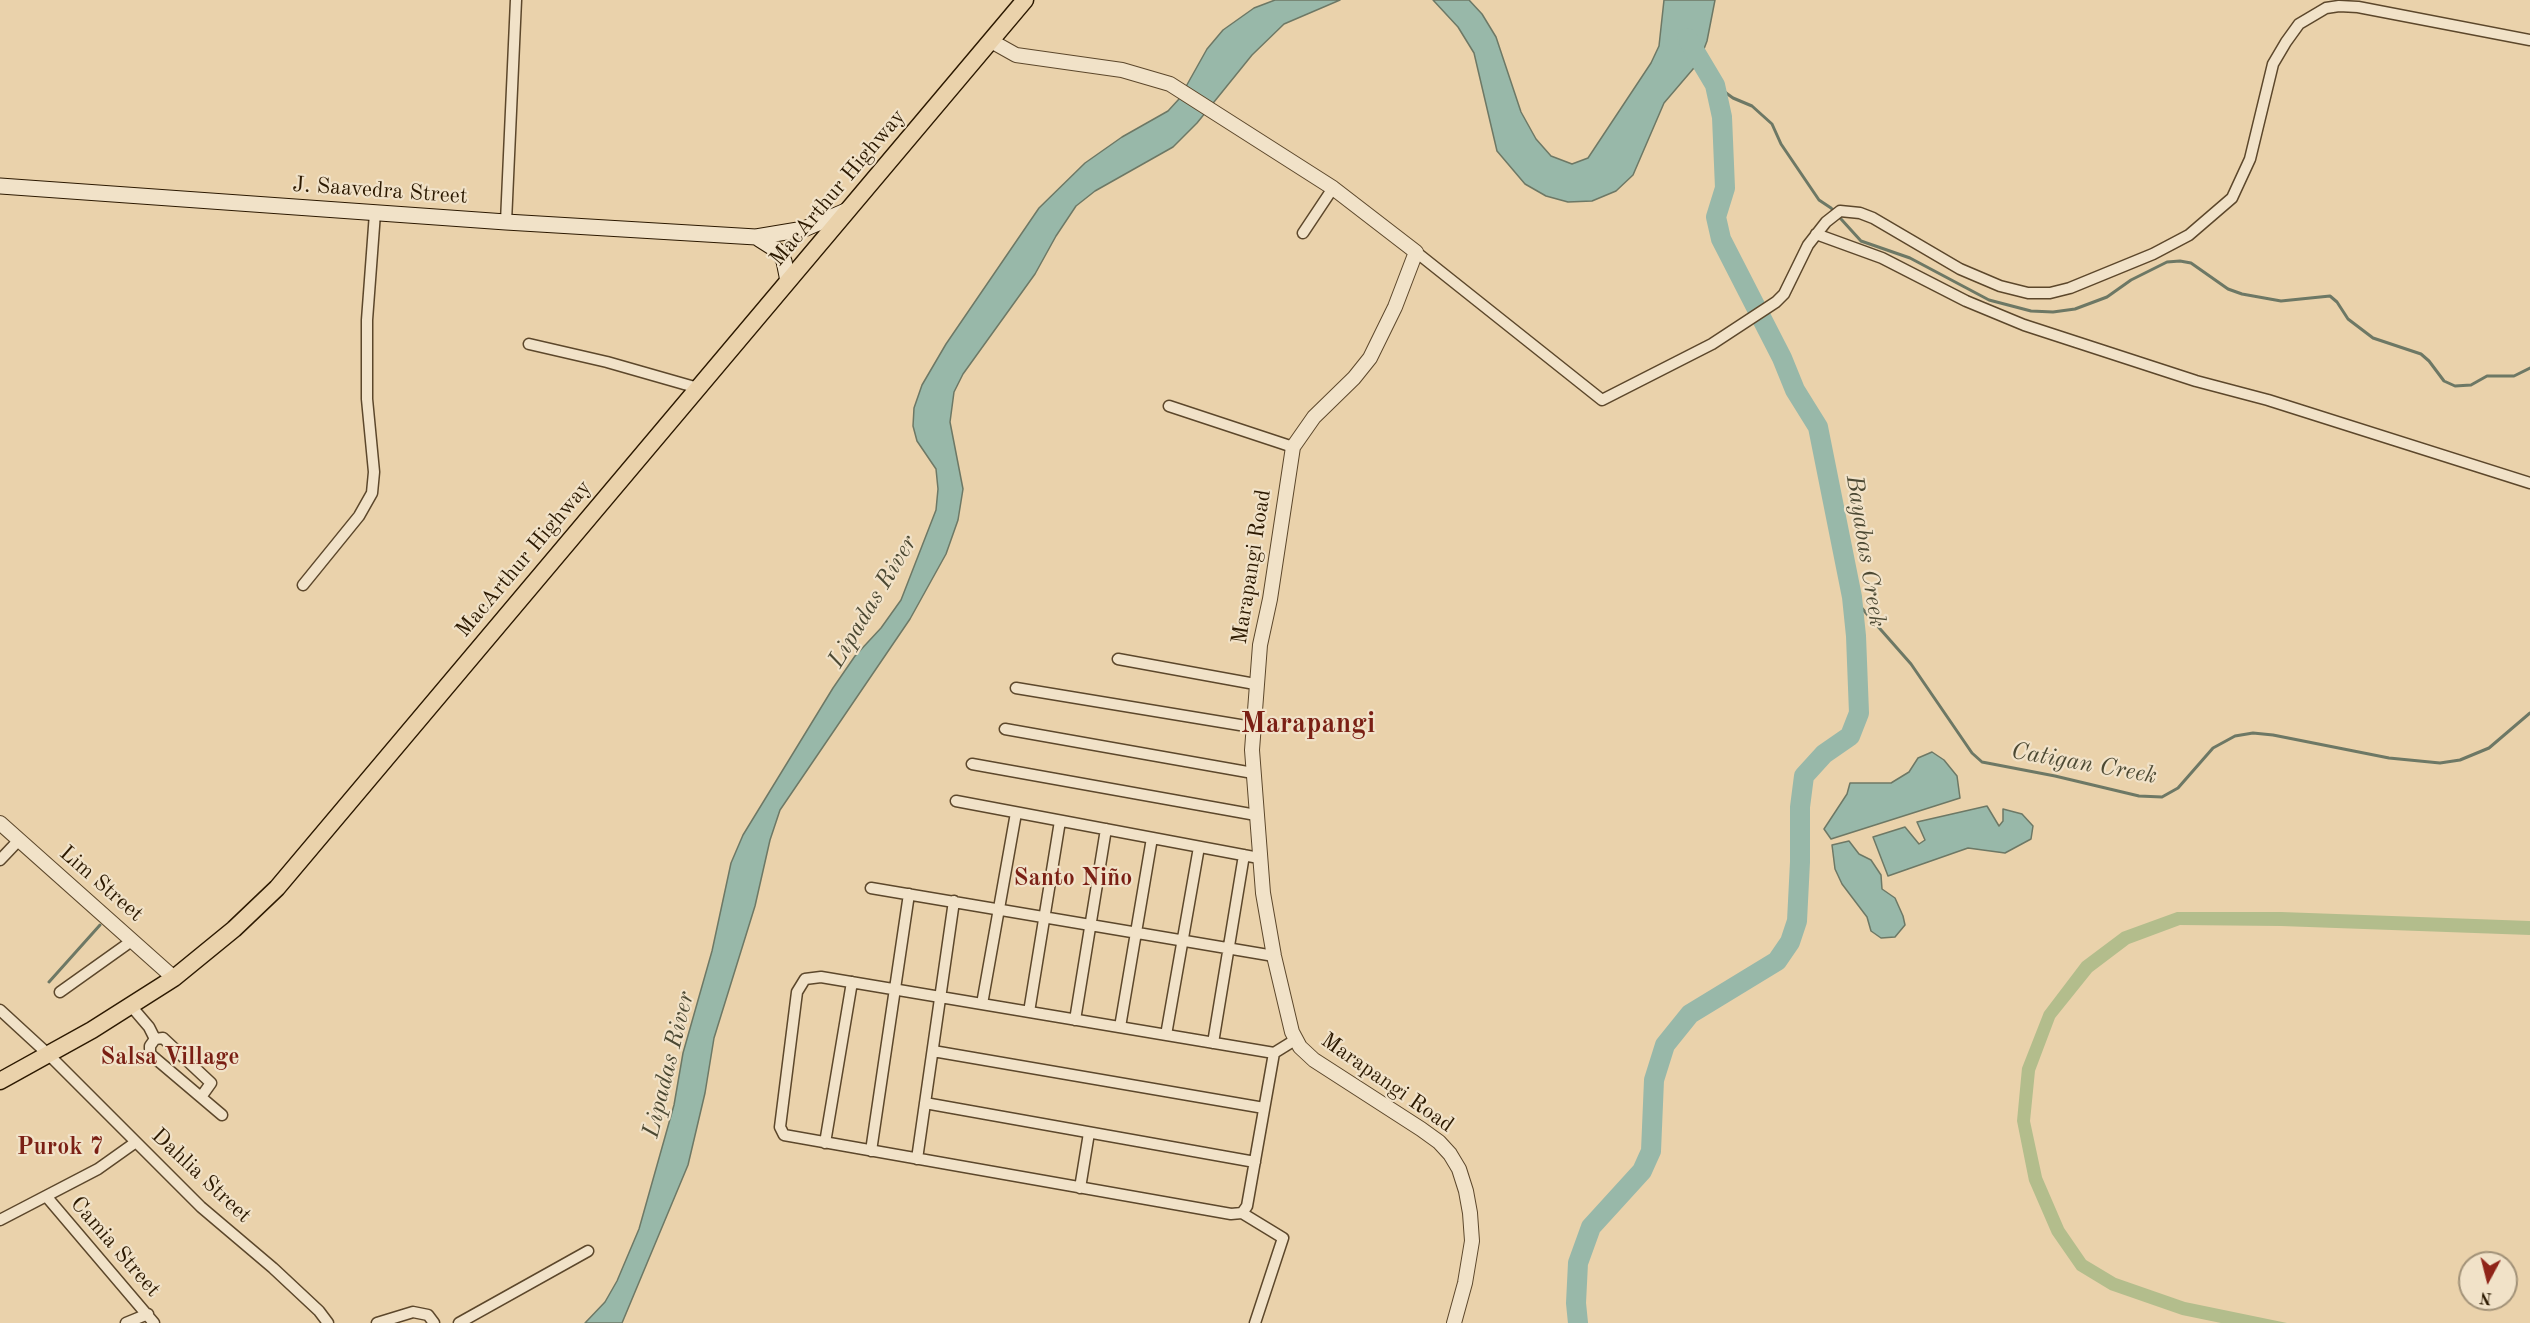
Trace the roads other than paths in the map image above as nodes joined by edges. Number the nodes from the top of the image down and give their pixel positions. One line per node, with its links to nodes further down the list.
1 (516, 0): 9 (street)
2 (1025, 0): 4 (highway, MacArthur Highway)
3 (2530, 40): 11 (street)
4 (991, 41): 6 (street); 7 (highway, MacArthur Highway)
5 (0, 186): 8 (main road, J. Saavedra Street)
6 (1333, 188): 10 (street); 13 (street)
7 (848, 210): 12 (main road, J. Saavedra Street); 14 (highway, MacArthur Highway)
8 (375, 213): 9 (main road, J. Saavedra Street); 20 (street)
9 (506, 222): 12 (main road, J. Saavedra Street)
10 (1303, 232)
11 (1816, 234): 13 (street); 19 (street)
12 (756, 237): 14 (main road)
13 (1416, 252): 18 (street, Marapangi Road)
14 (788, 281): 16 (highway, MacArthur Highway)
15 (529, 344): 16 (street)
16 (698, 388): 51 (highway, MacArthur Highway)
17 (1169, 406): 18 (street)
18 (1293, 447): 22 (street, Marapangi Road)
19 (2530, 483)
20 (303, 585)
21 (1119, 659): 22 (street)
22 (1255, 684): 24 (street, Marapangi Road)
23 (1017, 688): 24 (street)
24 (1252, 727): 27 (street, Marapangi Road)
25 (1005, 729): 27 (street)
26 (972, 764): 30 (street)
27 (1253, 773): 30 (street, Marapangi Road)
28 (956, 801): 29 (street)
29 (1016, 813): 31 (street); 43 (street)
30 (1256, 815): 38 (street, Marapangi Road)
31 (1060, 821): 33 (street); 44 (street)
32 (0, 823): 35 (street, Lim Street)
33 (1106, 829): 34 (street); 45 (street)
34 (1152, 838): 36 (street); 46 (street)
35 (18, 840): 39 (street); 47 (street, Lim Street)
36 (1199, 847): 37 (street); 48 (street)
37 (1244, 855): 38 (street); 49 (street)
38 (1259, 858): 50 (street, Marapangi Road)
39 (0, 860)
40 (871, 888): 41 (street)
41 (909, 894): 42 (street); 53 (street)
42 (954, 901): 43 (street); 55 (street)
43 (999, 909): 44 (street); 56 (street)
44 (1045, 916): 45 (street); 59 (street)
45 (1090, 924): 46 (street); 60 (street)
46 (1136, 932): 48 (street); 61 (street)
47 (133, 940): 51 (street, Lim Street); 54 (street)
48 (1183, 940): 49 (street); 62 (street)
49 (1229, 948): 50 (street); 65 (street)
50 (1274, 956): 64 (street, Marapangi Road)
51 (174, 978): 57 (highway, MacArthur Highway)
52 (852, 982): 53 (street); 76 (street); 76 (street)
53 (896, 989): 55 (street); 77 (street)
54 (60, 992)
55 (940, 997): 56 (street); 66 (street)
56 (982, 1004): 59 (street)
57 (131, 1006): 63 (street); 68 (highway, MacArthur Highway)
58 (0, 1010): 68 (street, Dahlia Street)
59 (1029, 1012): 60 (street)
60 (1075, 1020): 61 (street)
61 (1120, 1027): 62 (street)
62 (1166, 1035): 65 (street)
63 (155, 1039): 70 (street); 70 (street)
64 (1296, 1040): 67 (street); 92 (street, Marapangi Road)
65 (1213, 1043): 67 (street)
66 (933, 1051): 71 (street); 72 (street)
67 (1274, 1053): 72 (street)
68 (49, 1055): 69 (highway, MacArthur Highway); 75 (street, Dahlia Street)
69 (0, 1081)
70 (201, 1097): 73 (street)
71 (925, 1103): 74 (street); 78 (street)
72 (1264, 1108): 79 (street)
73 (222, 1115)
74 (1089, 1132): 79 (street); 80 (street)
75 (136, 1142): 81 (street); 87 (street, Dahlia Street)
76 (825, 1143): 77 (street)
77 (871, 1151): 78 (street)
78 (916, 1159): 80 (street)
79 (1255, 1162): 82 (street)
80 (1080, 1188): 82 (street)
81 (46, 1196): 83 (street); 85 (street, Camia Street)
82 (1242, 1213): 91 (street)
83 (0, 1220)
84 (588, 1251): 90 (street)
85 (151, 1319): 86 (street)
86 (126, 1323)
87 (328, 1323)
88 (377, 1323): 89 (street)
89 (434, 1323)
90 (459, 1323)
91 (1255, 1323)
92 (1454, 1323)

